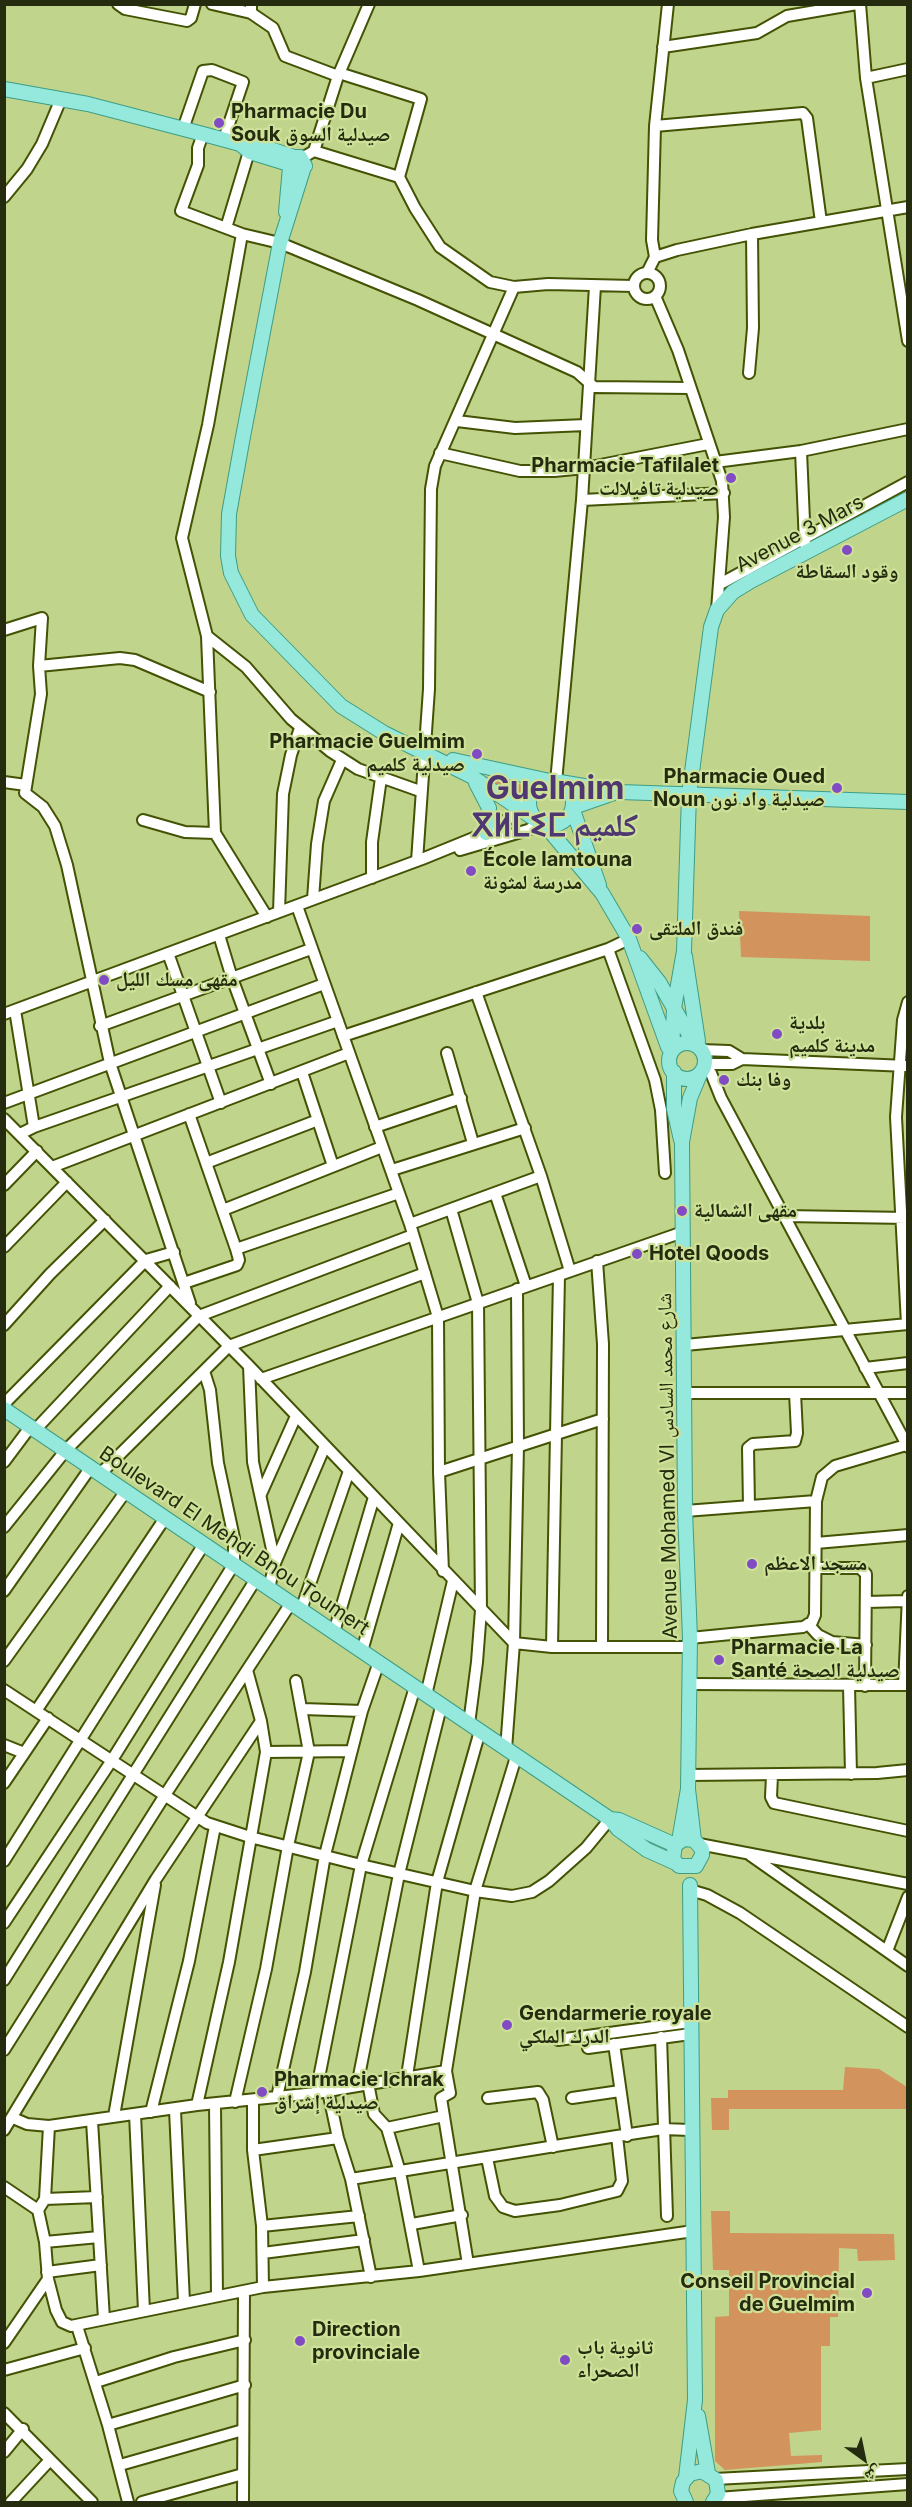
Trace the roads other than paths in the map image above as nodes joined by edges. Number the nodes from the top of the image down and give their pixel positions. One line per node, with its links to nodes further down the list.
1 (118, 4): 2 (street)
2 (195, 4)
3 (212, 4): 7 (street)
4 (369, 4): 10 (street)
5 (668, 4): 8 (street)
6 (859, 4): 8 (street); 11 (street)
7 (251, 9): 10 (street)
8 (663, 47): 14 (street)
9 (908, 69): 11 (street)
10 (339, 75): 19 (street); 20 (street)
11 (866, 78): 23 (street)
12 (4, 89): 13 (main road)
13 (61, 99): 15 (main road); 21 (street)
14 (655, 126): 24 (street); 29 (street)
15 (183, 129): 16 (main road); 17 (street)
16 (203, 134): 17 (main road); 25 (street)
17 (224, 140): 18 (main road)
18 (247, 146): 19 (main road); 25 (street)
19 (299, 161): 20 (street); 28 (main road)
20 (399, 177): 33 (street)
21 (4, 197)
22 (908, 207): 23 (street)
23 (888, 211): 24 (street); 36 (street)
24 (821, 222): 27 (street)
25 (226, 228): 26 (street)
26 (242, 234): 28 (street); 57 (street)
27 (752, 234): 29 (street); 37 (street)
28 (280, 243): 35 (street); 61 (main road)
29 (655, 257): 30 (street)
30 (647, 273): 32 (street); 34 (street)
31 (595, 286): 32 (street); 33 (street); 38 (street)
32 (634, 286): 34 (street)
33 (514, 287): 35 (street)
34 (655, 296): 39 (street)
35 (494, 334): 38 (street); 40 (street)
36 (908, 341)
37 (749, 373)
38 (588, 383): 39 (street); 41 (street)
39 (690, 388): 43 (street)
40 (457, 421): 41 (street); 45 (street)
41 (586, 425): 47 (street)
42 (908, 429): 44 (street)
43 (708, 444): 46 (street); 47 (street)
44 (801, 451): 46 (street); 52 (street)
45 (440, 453): 47 (street); 61 (street)
46 (715, 462): 49 (street)
47 (585, 468): 51 (street)
48 (908, 482): 52 (street)
49 (724, 493): 51 (street); 54 (street)
50 (908, 499): 53 (main road, Avenue 3 Mars)
51 (582, 500): 66 (street)
52 (803, 539): 53 (street); 54 (street)
53 (807, 553): 55 (main road, Avenue 3 Mars)
54 (720, 584): 55 (street)
55 (717, 610): 71 (main road)
56 (4, 630): 58 (street)
57 (207, 636): 59 (street); 60 (street)
58 (39, 666): 59 (street); 67 (street)
59 (210, 692): 78 (street)
60 (300, 728): 62 (street); 84 (street)
61 (426, 752): 63 (main road); 66 (main road); 68 (street)
62 (342, 760): 64 (street); 82 (street)
63 (471, 776): 73 (main road); 77 (main road)
64 (381, 778): 68 (street); 80 (street)
65 (4, 782): 67 (street)
66 (555, 782): 69 (main road); 70 (main road); 74 (main road)
67 (26, 785): 94 (street)
68 (420, 791): 79 (street)
69 (620, 792): 71 (main road); 74 (main road)
70 (531, 794): 73 (street); 76 (main road)
71 (689, 795): 72 (main road); 90 (main road)
72 (908, 802)
73 (519, 809): 76 (main road); 77 (street)
74 (573, 809): 76 (main road); 81 (main road)
75 (143, 820): 78 (street)
76 (540, 822): 79 (street); 81 (main road)
77 (486, 832): 79 (street)
78 (215, 833): 85 (street)
79 (419, 860): 80 (street)
80 (372, 878): 82 (street)
81 (602, 893): 87 (main road)
82 (314, 899): 83 (street)
83 (297, 906): 84 (street); 89 (street)
84 (279, 912): 85 (street)
85 (267, 917): 86 (street)
86 (219, 934): 91 (street); 93 (street)
87 (629, 939): 88 (street); 92 (main road)
88 (608, 949): 96 (street); 142 (street)
89 (310, 950): 93 (street); 95 (street)
90 (684, 951): 99 (main road); 106 (main road)
91 (168, 954): 94 (street); 97 (street)
92 (637, 955): 99 (main road); 110 (main road)
93 (232, 978): 97 (street); 101 (street)
94 (93, 981): 100 (street); 103 (street)
95 (324, 984): 101 (street); 102 (street)
96 (476, 992): 105 (street); 132 (street)
97 (182, 996): 103 (street); 104 (street)
98 (908, 1002): 115 (street)
99 (674, 1008): 106 (main road); 110 (main road)
100 (10, 1012): 121 (street)
101 (246, 1013): 104 (street); 107 (street)
102 (338, 1021): 105 (street); 107 (street)
103 (100, 1026): 112 (street)
104 (195, 1032): 112 (street); 114 (street)
105 (343, 1036): 108 (street)
106 (698, 1047): 110 (main road); 111 (street); 118 (main road)
107 (259, 1048): 114 (street); 120 (street)
108 (349, 1053): 116 (street); 130 (street)
109 (447, 1053): 123 (street)
110 (671, 1053): 117 (main road)
111 (742, 1059): 113 (street); 115 (street)
112 (110, 1063): 121 (street); 122 (street)
113 (728, 1064): 118 (street); 119 (street)
114 (206, 1066): 122 (street); 126 (street)
115 (904, 1066): 151 (street)
116 (302, 1072): 120 (street); 128 (street)
117 (674, 1072): 118 (main road); 134 (main road, Avenue Mohamed VI شارع محمد السادس)
118 (700, 1072): 119 (street); 124 (street); 134 (main road, Avenue Mohamed VI شارع محمد السادس)
119 (715, 1080): 124 (street)
120 (272, 1084): 126 (street)
121 (29, 1094): 125 (street); 129 (street)
122 (121, 1097): 129 (street); 133 (street)
123 (460, 1098): 130 (street); 135 (street)
124 (721, 1098): 150 (street)
125 (4, 1103)
126 (221, 1103): 127 (street)
127 (189, 1114): 133 (street); 138 (street)
128 (318, 1120): 138 (street); 139 (street)
129 (34, 1127): 131 (street)
130 (375, 1127): 136 (street)
131 (10, 1128): 137 (street)
132 (525, 1128): 135 (street); 143 (street)
133 (134, 1134): 140 (street); 157 (street)
134 (682, 1142): 154 (main road, Avenue Mohamed VI شارع محمد السادس)
135 (473, 1143): 141 (street)
136 (382, 1147): 139 (street); 141 (street)
137 (37, 1151): 140 (street); 145 (street)
138 (206, 1163): 149 (street)
139 (333, 1166): 149 (street)
140 (52, 1167): 144 (street)
141 (392, 1170): 146 (street)
142 (665, 1173)
143 (541, 1176): 147 (street); 161 (street)
144 (68, 1182): 152 (street); 155 (street)
145 (4, 1185)
146 (399, 1193): 153 (street); 156 (street)
147 (495, 1193): 148 (street); 164 (street)
148 (451, 1209): 153 (street); 165 (street)
149 (223, 1210): 156 (street)
150 (784, 1216): 151 (street); 170 (street)
151 (905, 1218): 168 (street)
152 (105, 1220): 158 (street); 169 (street)
153 (412, 1229): 160 (street); 166 (street)
154 (683, 1232): 159 (street); 171 (main road, Avenue Mohamed VI شارع محمد السادس)
155 (4, 1247)
156 (236, 1249): 162 (street)
157 (174, 1251): 158 (street); 162 (street)
158 (146, 1260): 163 (street); 182 (street)
159 (597, 1261): 161 (street); 185 (street)
160 (425, 1273): 167 (street); 172 (street)
161 (565, 1273): 164 (street); 187 (street)
162 (184, 1283): 166 (street)
163 (170, 1286): 166 (street); 186 (street)
164 (522, 1288): 165 (street); 189 (street)
165 (478, 1303): 167 (street); 192 (street)
166 (195, 1312): 172 (street); 191 (street)
167 (438, 1317): 177 (street); 196 (street)
168 (907, 1324): 170 (street)
169 (4, 1325)
170 (844, 1329): 171 (street); 175 (street)
171 (685, 1345): 181 (main road, Avenue Mohamed VI شارع محمد السادس)
172 (229, 1346): 174 (street); 176 (street)
173 (908, 1363): 175 (street)
174 (249, 1365): 177 (street); 198 (street)
175 (865, 1368): 179 (street)
176 (204, 1371): 194 (street); 210 (street)
177 (261, 1379): 184 (street)
178 (795, 1393): 179 (street); 181 (street); 201 (street)
179 (879, 1393): 180 (street); 190 (street)
180 (908, 1393)
181 (684, 1394): 202 (main road, Avenue Mohamed VI شارع محمد السادس)
182 (4, 1404)
183 (4, 1409): 186 (main road, Boulevard El Mehdi Bnou Toumert)
184 (296, 1416): 188 (street); 198 (street)
185 (603, 1419): 187 (street); 227 (street)
186 (33, 1428): 191 (main road, Boulevard El Mehdi Bnou Toumert); 193 (street)
187 (555, 1434): 189 (street); 226 (street)
188 (325, 1446): 195 (street); 209 (street)
189 (518, 1446): 192 (street); 223 (street)
190 (907, 1446): 200 (street)
191 (66, 1450): 194 (main road, Boulevard El Mehdi Bnou Toumert); 205 (street)
192 (477, 1459): 196 (street); 220 (street)
193 (4, 1462)
194 (95, 1470): 197 (main road, Boulevard El Mehdi Bnou Toumert); 216 (street)
195 (349, 1471): 199 (street); 219 (street)
196 (439, 1472): 212 (street)
197 (126, 1491): 203 (main road, Boulevard El Mehdi Bnou Toumert); 229 (street)
198 (261, 1494): 209 (street)
199 (374, 1497): 204 (street); 222 (street)
200 (816, 1501): 201 (street); 208 (street)
201 (749, 1506): 202 (street)
202 (685, 1511): 224 (main road, Avenue Mohamed VI شارع محمد السادس)
203 (165, 1518): 207 (main road, Boulevard El Mehdi Bnou Toumert); 241 (street)
204 (399, 1523): 212 (street); 228 (street)
205 (4, 1527)
206 (908, 1535): 208 (street)
207 (204, 1544): 210 (main road, Boulevard El Mehdi Bnou Toumert); 246 (street)
208 (816, 1544): 211 (street)
209 (275, 1563): 215 (street)
210 (234, 1564): 213 (main road, Boulevard El Mehdi Bnou Toumert); 253 (street)
211 (816, 1568): 218 (street); 221 (street)
212 (443, 1571): 214 (street)
213 (255, 1579): 215 (main road, Boulevard El Mehdi Bnou Toumert); 255 (street)
214 (453, 1581): 220 (street); 238 (street)
215 (269, 1588): 219 (main road, Boulevard El Mehdi Bnou Toumert)
216 (4, 1591)
217 (906, 1599): 218 (street); 234 (street)
218 (867, 1602): 225 (street)
219 (296, 1606): 222 (main road, Boulevard El Mehdi Bnou Toumert); 231 (street)
220 (481, 1610): 223 (street); 245 (street)
221 (808, 1624): 224 (street); 225 (street)
222 (334, 1632): 228 (main road, Boulevard El Mehdi Bnou Toumert)
223 (514, 1643): 226 (street); 252 (street)
224 (690, 1643): 227 (street); 233 (main road, Avenue Mohamed VI شارع محمد السادس)
225 (866, 1645): 236 (street)
226 (552, 1647): 227 (street)
227 (602, 1647)
228 (362, 1651): 230 (main road, Boulevard El Mehdi Bnou Toumert)
229 (4, 1661)
230 (379, 1662): 238 (main road, Boulevard El Mehdi Bnou Toumert); 242 (street)
231 (247, 1670): 244 (street); 260 (street)
232 (296, 1681): 240 (street)
233 (690, 1684): 235 (street); 258 (main road, Avenue Mohamed VI شارع محمد السادس)
234 (906, 1685): 236 (street)
235 (849, 1686): 236 (street); 256 (street)
236 (865, 1686)
237 (4, 1690): 241 (street)
238 (420, 1691): 239 (main road, Boulevard El Mehdi Bnou Toumert); 274 (street)
239 (441, 1707): 245 (main road, Boulevard El Mehdi Bnou Toumert); 276 (street)
240 (303, 1709): 242 (street); 250 (street)
241 (36, 1711): 243 (street)
242 (362, 1711): 248 (street)
243 (48, 1718): 246 (street); 251 (street)
244 (261, 1721): 249 (street); 261 (street)
245 (474, 1727): 252 (main road, Boulevard El Mehdi Bnou Toumert); 278 (street)
246 (81, 1741): 253 (street); 272 (street)
247 (4, 1744): 251 (street)
248 (351, 1751): 250 (street); 271 (street)
249 (266, 1752): 250 (street); 265 (street)
250 (309, 1752): 268 (street)
251 (24, 1753): 259 (street)
252 (511, 1753): 262 (main road, Boulevard El Mehdi Bnou Toumert); 281 (street)
253 (112, 1760): 255 (street); 283 (street)
254 (908, 1770): 256 (street)
255 (134, 1774): 260 (street); 286 (street)
256 (851, 1774): 257 (street)
257 (772, 1775): 258 (street); 264 (street)
258 (688, 1782): 266 (main road, Avenue Mohamed VI شارع محمد السادس); 267 (main road, Avenue Mohamed VI شارع محمد السادس)
259 (4, 1783)
260 (165, 1795): 261 (street); 293 (street)
261 (196, 1816): 263 (street); 277 (street)
262 (610, 1819): 267 (main road); 275 (main road); 281 (street)
263 (215, 1826): 265 (street); 308 (street)
264 (908, 1832)
265 (250, 1837): 268 (street); 305 (street)
266 (696, 1842): 267 (main road); 269 (street); 273 (main road, Avenue Mohamed VI شارع محمد السادس)
267 (677, 1843): 275 (main road, Avenue Mohamed VI شارع محمد السادس)
268 (288, 1846): 271 (street); 304 (street)
269 (721, 1848): 270 (street); 273 (street)
270 (745, 1852): 279 (street); 284 (street)
271 (325, 1854): 274 (street); 300 (street)
272 (4, 1862)
273 (698, 1863): 275 (main road); 280 (main road, Avenue Mohamed VI شارع محمد السادس)
274 (361, 1865): 276 (street); 299 (street)
275 (678, 1865): 280 (main road, Avenue Mohamed VI شارع محمد السادس)
276 (399, 1874): 278 (street); 297 (street)
277 (156, 1879): 310 (street); 312 (street)
278 (437, 1882): 281 (street); 295 (street)
279 (908, 1884)
280 (690, 1887): 287 (street); 288 (main road, Avenue Mohamed VI شارع محمد السادس)
281 (476, 1891): 294 (street)
282 (908, 1897): 284 (street)
283 (4, 1923)
284 (887, 1952): 285 (street)
285 (908, 1966)
286 (4, 1980)
287 (908, 2027)
288 (690, 2028): 289 (street); 290 (street); 318 (main road, Avenue Mohamed VI شارع محمد السادس)
289 (661, 2037): 291 (street); 317 (street)
290 (558, 2040)
291 (614, 2044): 292 (street); 298 (street)
292 (588, 2048)
293 (4, 2050)
294 (446, 2071): 295 (street); 311 (street)
295 (407, 2076): 296 (street)
296 (369, 2083): 297 (street); 315 (street)
297 (357, 2085): 299 (street)
298 (620, 2091): 302 (street); 319 (street)
299 (322, 2092): 300 (street); 320 (street)
300 (277, 2097): 303 (street)
301 (488, 2098): 321 (street)
302 (572, 2098)
303 (253, 2100): 304 (street); 322 (street)
304 (235, 2102): 306 (street)
305 (197, 2105): 306 (street); 307 (street)
306 (215, 2105): 348 (street)
307 (175, 2110): 308 (street); 349 (street)
308 (152, 2112): 309 (street)
309 (135, 2115): 310 (street); 350 (street)
310 (114, 2116): 313 (street)
311 (444, 2116): 315 (street); 324 (street)
312 (13, 2118): 314 (street); 316 (street)
313 (92, 2121): 314 (street); 328 (street)
314 (49, 2126): 329 (street)
315 (387, 2128): 325 (street)
316 (4, 2130)
317 (663, 2130): 318 (street); 319 (street); 333 (street)
318 (690, 2130): 336 (main road, Avenue Mohamed VI شارع محمد السادس)
319 (622, 2136): 321 (street); 323 (street)
320 (338, 2138): 322 (street); 326 (street)
321 (553, 2147): 323 (street)
322 (253, 2150): 335 (street)
323 (487, 2158): 324 (street)
324 (451, 2164): 325 (street); 331 (street)
325 (400, 2172): 326 (street); 334 (street)
326 (351, 2179): 332 (street)
327 (4, 2187): 330 (street)
328 (97, 2197): 329 (street); 337 (street)
329 (45, 2199): 330 (street)
330 (38, 2210): 339 (street)
331 (462, 2215): 334 (street); 341 (street)
332 (359, 2216): 335 (street); 338 (street)
333 (667, 2216)
334 (412, 2224): 343 (street)
335 (262, 2226): 340 (street)
336 (693, 2231): 341 (street); 359 (main road, Avenue Mohamed VI شارع محمد السادس)
337 (99, 2237): 339 (street); 342 (street)
338 (364, 2240): 340 (street); 345 (street)
339 (45, 2242): 344 (street)
340 (263, 2253): 346 (street)
341 (468, 2264): 343 (street)
342 (101, 2265): 344 (street); 351 (street)
343 (419, 2271): 345 (street)
344 (47, 2276): 352 (street); 354 (street)
345 (370, 2277): 346 (street)
346 (263, 2287): 347 (street)
347 (244, 2290): 348 (street); 353 (street)
348 (217, 2295): 349 (street)
349 (184, 2302): 350 (street)
350 (144, 2311): 351 (street)
351 (104, 2319): 352 (street)
352 (77, 2326): 355 (street)
353 (245, 2340): 357 (street); 358 (street)
354 (4, 2343)
355 (85, 2348): 356 (street); 357 (street)
356 (4, 2370)
357 (96, 2382): 361 (street)
358 (245, 2385): 361 (street); 363 (street)
359 (695, 2400): 369 (main road, Avenue Mohamed VI شارع محمد السادس); 370 (main road, Avenue Mohamed VI شارع محمد السادس)
360 (4, 2414): 362 (street)
361 (108, 2425): 366 (street)
362 (23, 2429): 364 (street); 365 (street)
363 (243, 2430): 366 (street); 368 (street)
364 (4, 2452)
365 (50, 2460): 373 (street); 374 (street)
366 (120, 2465): 375 (street)
367 (908, 2469): 369 (street)
368 (243, 2474): 376 (street); 377 (street)
369 (712, 2476): 370 (main road); 372 (main road, Avenue Mohamed VI شارع محمد السادس)
370 (686, 2477): 378 (main road, Avenue Mohamed VI شارع محمد السادس)
371 (908, 2484): 372 (street)
372 (715, 2500)
373 (11, 2502)
374 (92, 2502)
375 (128, 2502)
376 (142, 2502)
377 (243, 2502)
378 (686, 2502)

